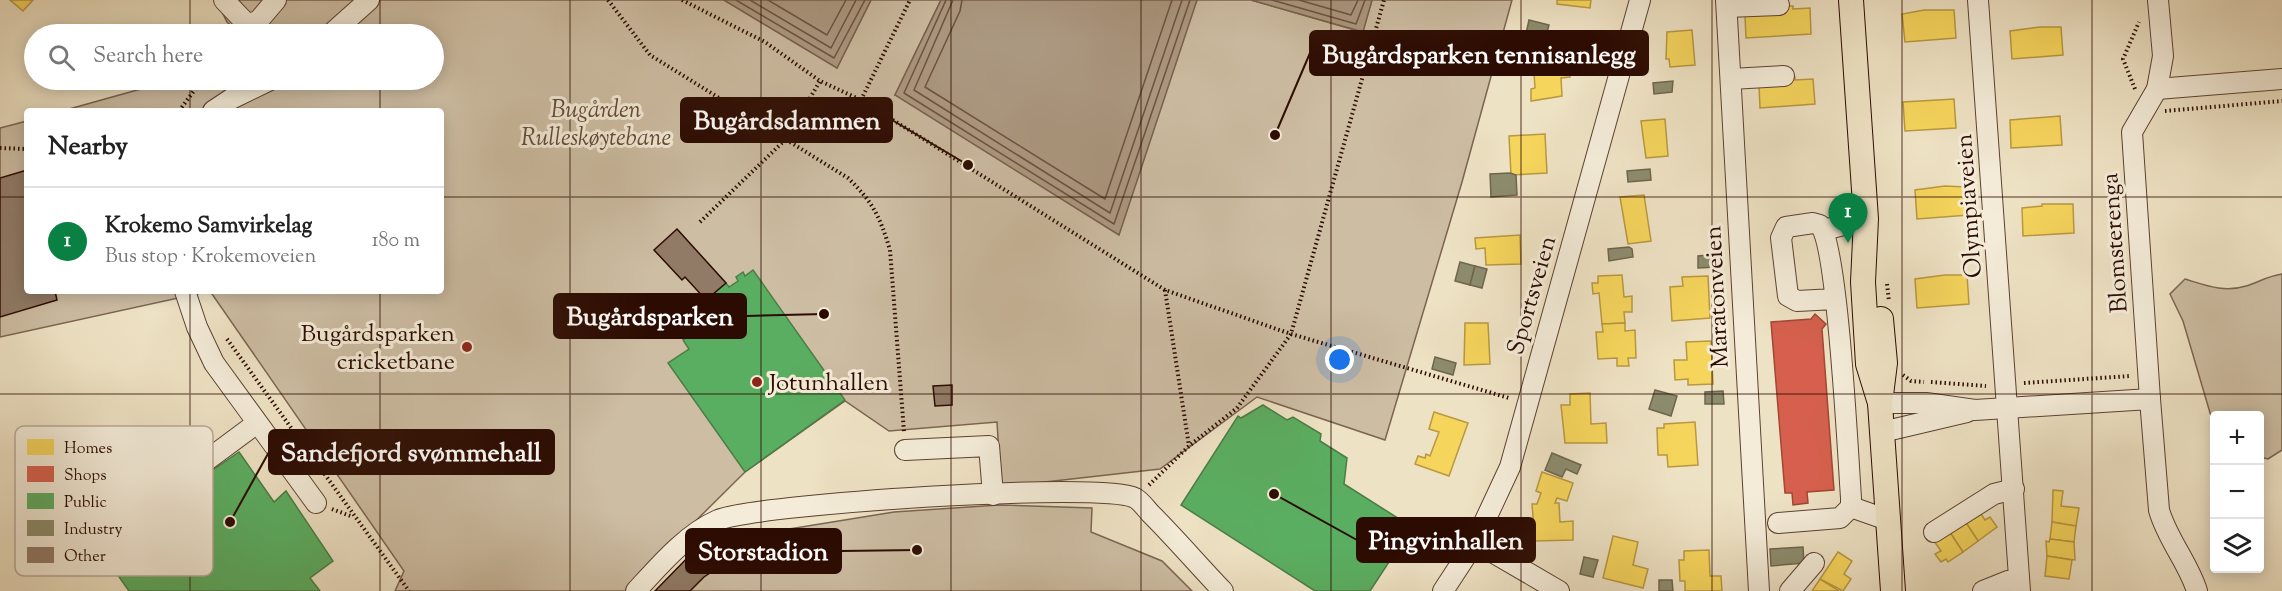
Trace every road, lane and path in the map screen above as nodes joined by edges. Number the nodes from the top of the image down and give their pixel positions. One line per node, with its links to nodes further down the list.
1 (224, 0): 2 (street)
2 (276, 0)
3 (369, 0): 15 (street)
4 (608, 0): 28 (path)
5 (682, 0): 19 (path)
6 (910, 0): 23 (path)
7 (1384, 0): 38 (path)
8 (1640, 0): 40 (street, Sportsveien)
9 (1851, 0): 31 (main road)
10 (1978, 0): 42 (street, Olympiaveien)
11 (2158, 0): 20 (street, Blomsterenga)
12 (1727, 3): 13 (street); 17 (street, Maratonveien)
13 (1779, 5)
14 (2139, 19): 27 (path)
15 (342, 24)
16 (1784, 76): 17 (street)
17 (1731, 79): 65 (street, Maratonveien)
18 (2282, 80): 20 (street)
19 (820, 81): 23 (path); 28 (path)
20 (2157, 89): 27 (street, Blomsterenga)
21 (195, 90): 25 (path)
22 (249, 90): 26 (street)
23 (861, 100): 34 (path)
24 (2282, 101): 27 (path)
25 (181, 108)
26 (218, 108)
27 (2144, 112): 39 (street, Blomsterenga)
28 (786, 139): 32 (path); 47 (path)
29 (0, 148): 30 (path)
30 (24, 149)
31 (1866, 219): 33 (street); 41 (main road)
32 (700, 222)
33 (1824, 230): 36 (street); 36 (street)
34 (1165, 290): 38 (path); 46 (path)
35 (186, 294): 44 (street)
36 (1835, 299): 53 (street)
37 (224, 334): 60 (path)
38 (1291, 334): 40 (path); 46 (path)
39 (2150, 399): 42 (street); 69 (street, Blomsterenga)
40 (1527, 403): 57 (street, Sportsveien)
41 (1880, 403): 43 (street); 45 (main road)
42 (2009, 408): 43 (street); 49 (street, Olympiaveien)
43 (1975, 410): 45 (street)
44 (257, 423): 48 (street); 52 (street)
45 (1882, 432): 54 (main road)
46 (1189, 446): 51 (path)
47 (905, 450): 50 (street)
48 (213, 456)
49 (2014, 489): 56 (street); 59 (street, Olympiaveien)
50 (993, 495): 51 (street); 61 (street)
51 (1135, 498): 62 (street)
52 (316, 503)
53 (1851, 507): 54 (street); 55 (street)
54 (1888, 520): 67 (main road)
55 (1778, 523)
56 (1934, 532)
57 (1475, 542): 63 (street, Sportsveien); 64 (street)
58 (1814, 563): 66 (street)
59 (2019, 586): 68 (street)
60 (409, 591)
61 (636, 591)
62 (1223, 591)
63 (1443, 591)
64 (1559, 591)
65 (1759, 591)
66 (1790, 591)
67 (1893, 591)
68 (1983, 591)
69 (2197, 591)

